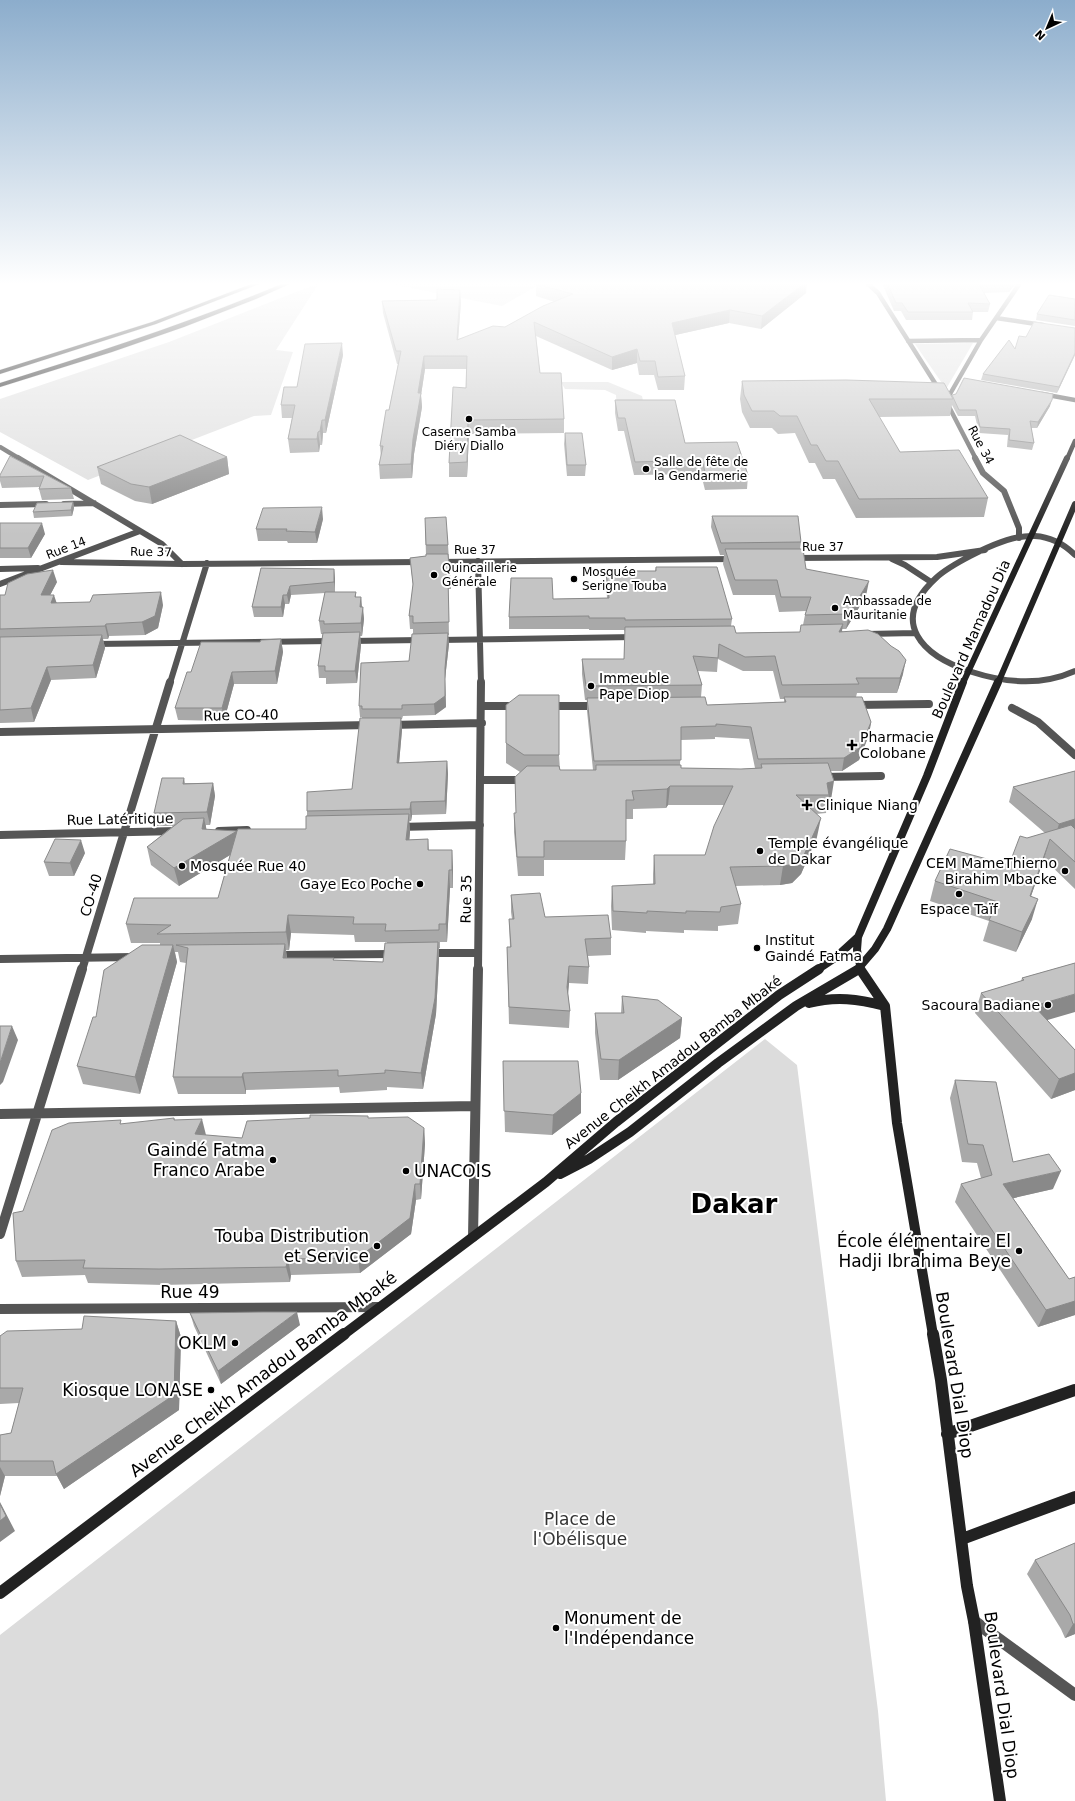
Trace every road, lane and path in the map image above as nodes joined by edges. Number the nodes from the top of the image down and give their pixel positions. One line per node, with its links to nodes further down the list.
1 (16, 367): 5 (highway)
2 (55, 367): 8 (highway)
3 (924, 367): 11 (street, Rue 34)
4 (966, 367): 6 (street)
5 (0, 372)
6 (959, 380): 7 (street); 11 (street)
7 (966, 381)
8 (0, 385)
9 (1036, 393): 10 (street)
10 (1075, 400)
11 (946, 401): 19 (street, Rue 34)
12 (1075, 442): 18 (street, Boulevard Mamadou Dia)
13 (0, 447): 15 (street)
14 (0, 504): 15 (street)
15 (95, 504): 17 (street)
16 (1075, 504): 20 (street)
17 (140, 531): 26 (street, Rue 14); 29 (street)
18 (1032, 536): 19 (street); 20 (street); 45 (street, Boulevard Mamadou Dia)
19 (1019, 538): 21 (street)
20 (1058, 541): 22 (street); 48 (street)
21 (985, 550): 24 (street, Rue 37); 32 (street)
22 (1075, 554)
23 (787, 558): 24 (street, Rue 37)
24 (889, 558): 32 (street, Rue 37)
25 (740, 559): 27 (street, Rue 37)
26 (61, 562): 29 (street, Rue 37); 30 (street, Rue 14)
27 (478, 562): 28 (street, Rue 37); 37 (street, Rue 35)
28 (207, 563): 29 (street, Rue 37); 42 (street, CO-40)
29 (182, 564)
30 (44, 568): 31 (street); 33 (street, Rue 14)
31 (0, 569)
32 (931, 582): 34 (street)
33 (0, 584)
34 (916, 633): 35 (street); 45 (street)
35 (862, 634)
36 (639, 637): 37 (street)
37 (479, 639): 39 (street); 51 (street, Rue 35)
38 (424, 640): 41 (street)
39 (432, 640)
40 (339, 641): 42 (street)
41 (346, 641)
42 (183, 643): 43 (street); 57 (street, CO-40)
43 (87, 644)
44 (1075, 671): 46 (street)
45 (969, 672): 48 (street); 71 (street, Boulevard Mamadou Dia)
46 (1067, 675): 47 (street); 48 (street)
47 (1075, 676)
48 (999, 680): 79 (street)
49 (929, 704): 50 (street)
50 (849, 705)
51 (482, 706): 52 (street); 56 (street, Rue 35)
52 (522, 706)
53 (538, 706): 54 (street)
54 (602, 706)
55 (1012, 708): 59 (street)
56 (482, 723): 57 (street, Rue CO-40); 62 (street, Rue 35)
57 (156, 729): 58 (street, Rue CO-40); 69 (street, CO-40)
58 (0, 732)
59 (1075, 755)
60 (881, 776): 61 (street)
61 (810, 777)
62 (481, 780): 63 (street); 64 (street, Rue 35)
63 (536, 780)
64 (480, 826): 65 (street); 72 (street, Rue 35)
65 (393, 827)
66 (258, 830): 68 (street)
67 (187, 831): 69 (street, Rue Latéritique)
68 (211, 831)
69 (124, 832): 70 (street, Rue Latéritique); 77 (street, CO-40)
70 (0, 835)
71 (858, 937): 79 (street); 85 (street, Avenue Cheikh Amadou Bamba Mbaké)
72 (478, 952): 73 (street); 82 (street, Rue 35)
73 (423, 953)
74 (399, 954): 75 (street)
75 (266, 956)
76 (140, 957): 77 (street)
77 (85, 958): 78 (street); 83 (street, CO-40)
78 (0, 959)
79 (860, 968): 80 (street, Avenue Cheikh Amadou Bamba Mbaké); 81 (street)
80 (796, 1006): 81 (street); 85 (street, Avenue Cheikh Amadou Bamba Mbaké)
81 (885, 1006): 91 (street, Boulevard Dial Diop)
82 (475, 1106): 83 (street); 87 (street, Rue 35)
83 (38, 1113): 84 (street); 86 (street, CO-40)
84 (0, 1114)
85 (546, 1182): 87 (street, Avenue Cheikh Amadou Bamba Mbaké)
86 (0, 1234)
87 (473, 1237): 88 (street, Avenue Cheikh Amadou Bamba Mbaké)
88 (380, 1307): 89 (street, Rue 49); 94 (street, Avenue Cheikh Amadou Bamba Mbaké)
89 (0, 1309)
90 (1075, 1390): 91 (street)
91 (947, 1434): 93 (street, Boulevard Dial Diop)
92 (1075, 1497): 93 (street)
93 (962, 1539): 95 (street, Boulevard Dial Diop)
94 (0, 1593)
95 (974, 1621): 96 (street); 97 (street, Boulevard Dial Diop)
96 (1075, 1695)
97 (1000, 1801)

